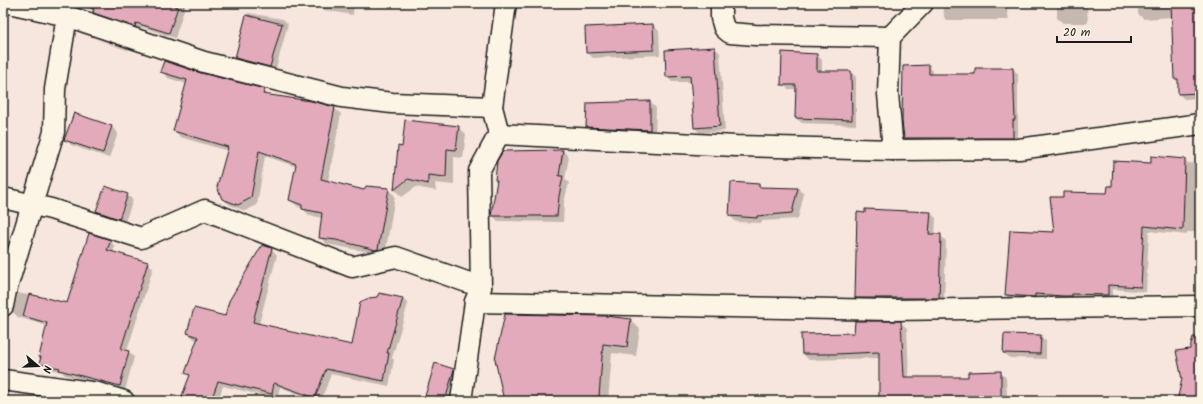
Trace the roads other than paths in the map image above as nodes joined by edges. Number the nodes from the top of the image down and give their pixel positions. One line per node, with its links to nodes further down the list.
1 (9, 3): 5 (street)
2 (506, 3): 7 (street)
3 (721, 3): 6 (street)
4 (923, 3): 6 (street)
5 (67, 16): 7 (street); 12 (street)
6 (890, 37): 10 (street)
7 (492, 107): 9 (street)
8 (1200, 124): 10 (street)
9 (499, 134): 10 (street); 13 (street)
10 (893, 150)
11 (3, 198): 12 (street)
12 (32, 205): 13 (street); 14 (street)
13 (478, 294): 15 (street); 18 (street)
14 (3, 306)
15 (1200, 306)
16 (3, 380): 17 (street)
17 (124, 401)
18 (461, 401)

